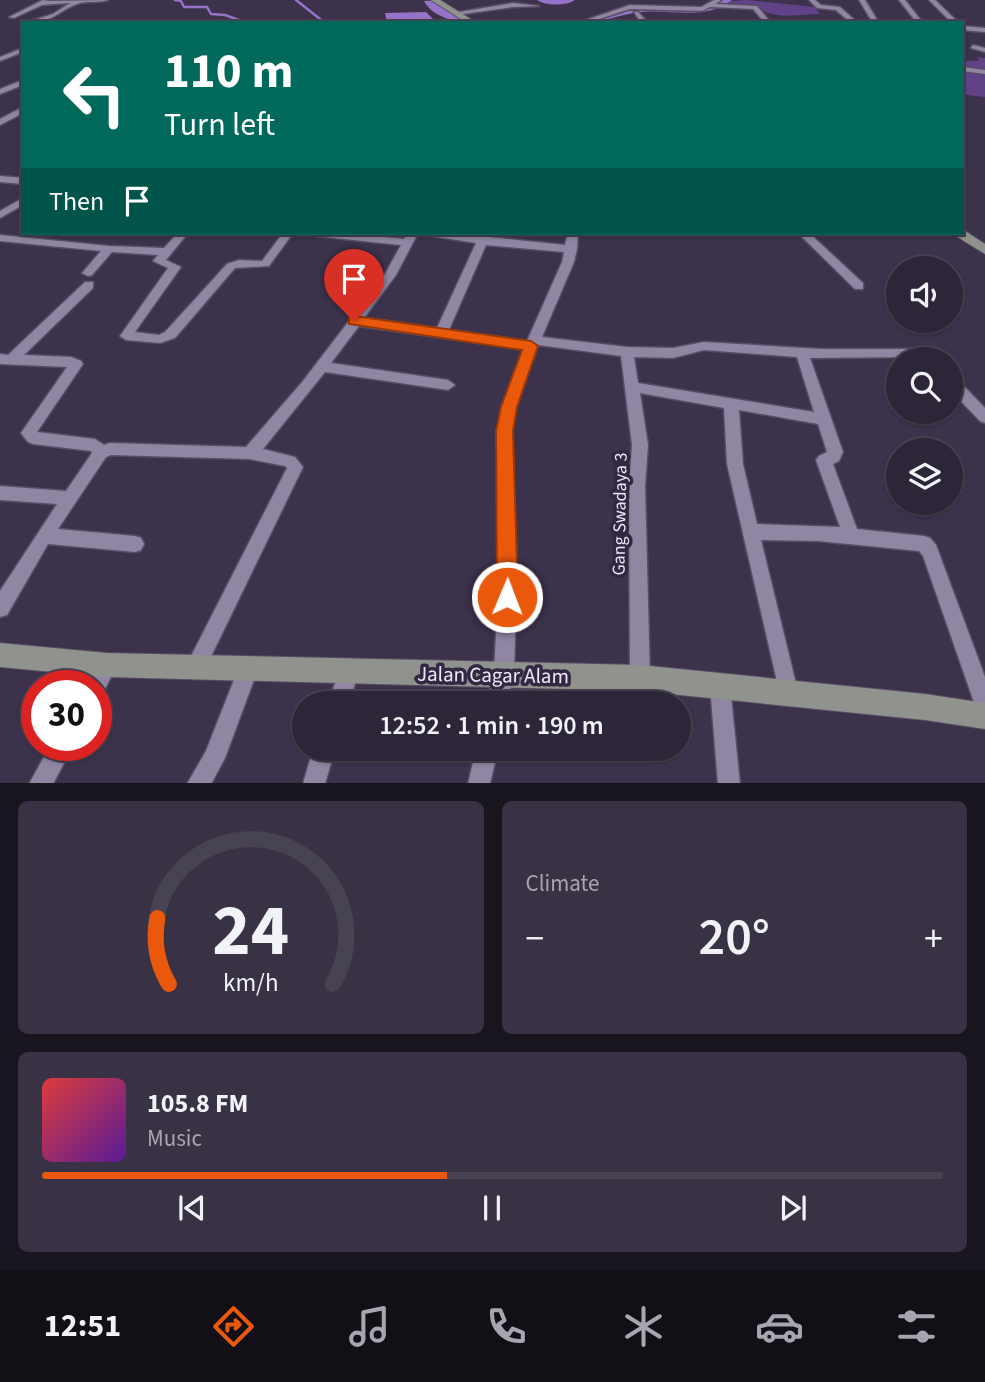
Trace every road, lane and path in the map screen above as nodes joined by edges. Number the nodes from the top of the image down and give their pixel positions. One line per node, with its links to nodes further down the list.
1 (104, 0): 8 (street)
2 (634, 0): 12 (street)
3 (812, 0): 20 (street)
4 (862, 0): 21 (street)
5 (902, 0): 22 (street)
6 (932, 0): 23 (street)
7 (45, 1): 8 (street); 14 (street)
8 (78, 1): 15 (street)
9 (437, 1): 13 (street)
10 (719, 3): 12 (street); 19 (street)
11 (536, 6): 13 (street)
12 (637, 10): 17 (street); 18 (street)
13 (456, 13): 16 (street)
14 (28, 21)
15 (36, 21)
16 (470, 21)
17 (586, 21)
18 (644, 21)
19 (767, 21)
20 (853, 21)
21 (875, 21)
22 (918, 21)
23 (954, 21)
24 (964, 28): 25 (street)
25 (985, 30)
26 (974, 47): 27 (street)
27 (985, 50)
28 (21, 51): 29 (street)
29 (0, 60)
30 (964, 69): 31 (street)
31 (985, 72)
32 (21, 83): 33 (street)
33 (0, 94): 34 (street)
34 (11, 99)
35 (21, 110): 36 (street)
36 (0, 123)
37 (0, 179): 38 (street)
38 (21, 181)
39 (21, 202): 40 (street)
40 (0, 215)
41 (76, 235): 52 (street)
42 (181, 235): 55 (street)
43 (287, 235): 55 (street)
44 (353, 235): 49 (street)
45 (444, 235): 50 (street)
46 (805, 235): 56 (street)
47 (964, 235): 54 (street)
48 (0, 238): 52 (street)
49 (411, 238): 57 (street)
50 (482, 241): 51 (street); 58 (street)
51 (572, 241): 59 (street)
52 (65, 245): 53 (street)
53 (109, 250): 55 (street); 63 (street)
54 (985, 250)
55 (167, 251)
56 (859, 286)
57 (354, 321): 58 (street); 64 (street)
58 (442, 332): 59 (street)
59 (532, 343): 60 (street); 86 (street)
60 (627, 352): 62 (street); 66 (street, Gang Swadaya 3)
61 (886, 352): 62 (street)
62 (802, 353): 71 (street)
63 (5, 359): 72 (street)
64 (322, 367): 65 (street); 73 (street)
65 (448, 384)
66 (632, 387): 68 (street); 88 (street, Gang Swadaya 3)
67 (963, 392): 69 (street)
68 (731, 405): 71 (street); 76 (street)
69 (979, 406): 70 (street)
70 (985, 417)
71 (824, 419): 78 (street)
72 (101, 453): 73 (street); 75 (street)
73 (248, 453): 82 (street)
74 (0, 493): 75 (street)
75 (69, 498): 77 (street)
76 (750, 531): 78 (street); 92 (street)
77 (44, 536): 79 (street); 80 (street)
78 (851, 536): 93 (street)
79 (135, 544)
80 (0, 608)
81 (0, 655): 84 (street, Jalan Cagar Alam)
82 (195, 668): 83 (street, Jalan Cagar Alam); 87 (street, Jalan Cagar Alam)
83 (248, 669): 85 (street, Jalan Cagar Alam); 99 (street)
84 (73, 670)
85 (348, 673): 86 (street, Jalan Cagar Alam); 90 (street)
86 (504, 673): 88 (street, Jalan Cagar Alam); 91 (street)
87 (112, 675)
88 (640, 678): 89 (street, Jalan Cagar Alam)
89 (720, 686): 92 (street, Jalan Cagar Alam); 102 (street)
90 (342, 691)
91 (500, 691)
92 (788, 692): 94 (street, Jalan Cagar Alam)
93 (985, 705)
94 (985, 716)
95 (53, 761): 98 (street)
96 (320, 761): 100 (street)
97 (484, 761): 101 (street)
98 (40, 783)
99 (198, 783)
100 (314, 783)
101 (479, 783)
102 (729, 783)

